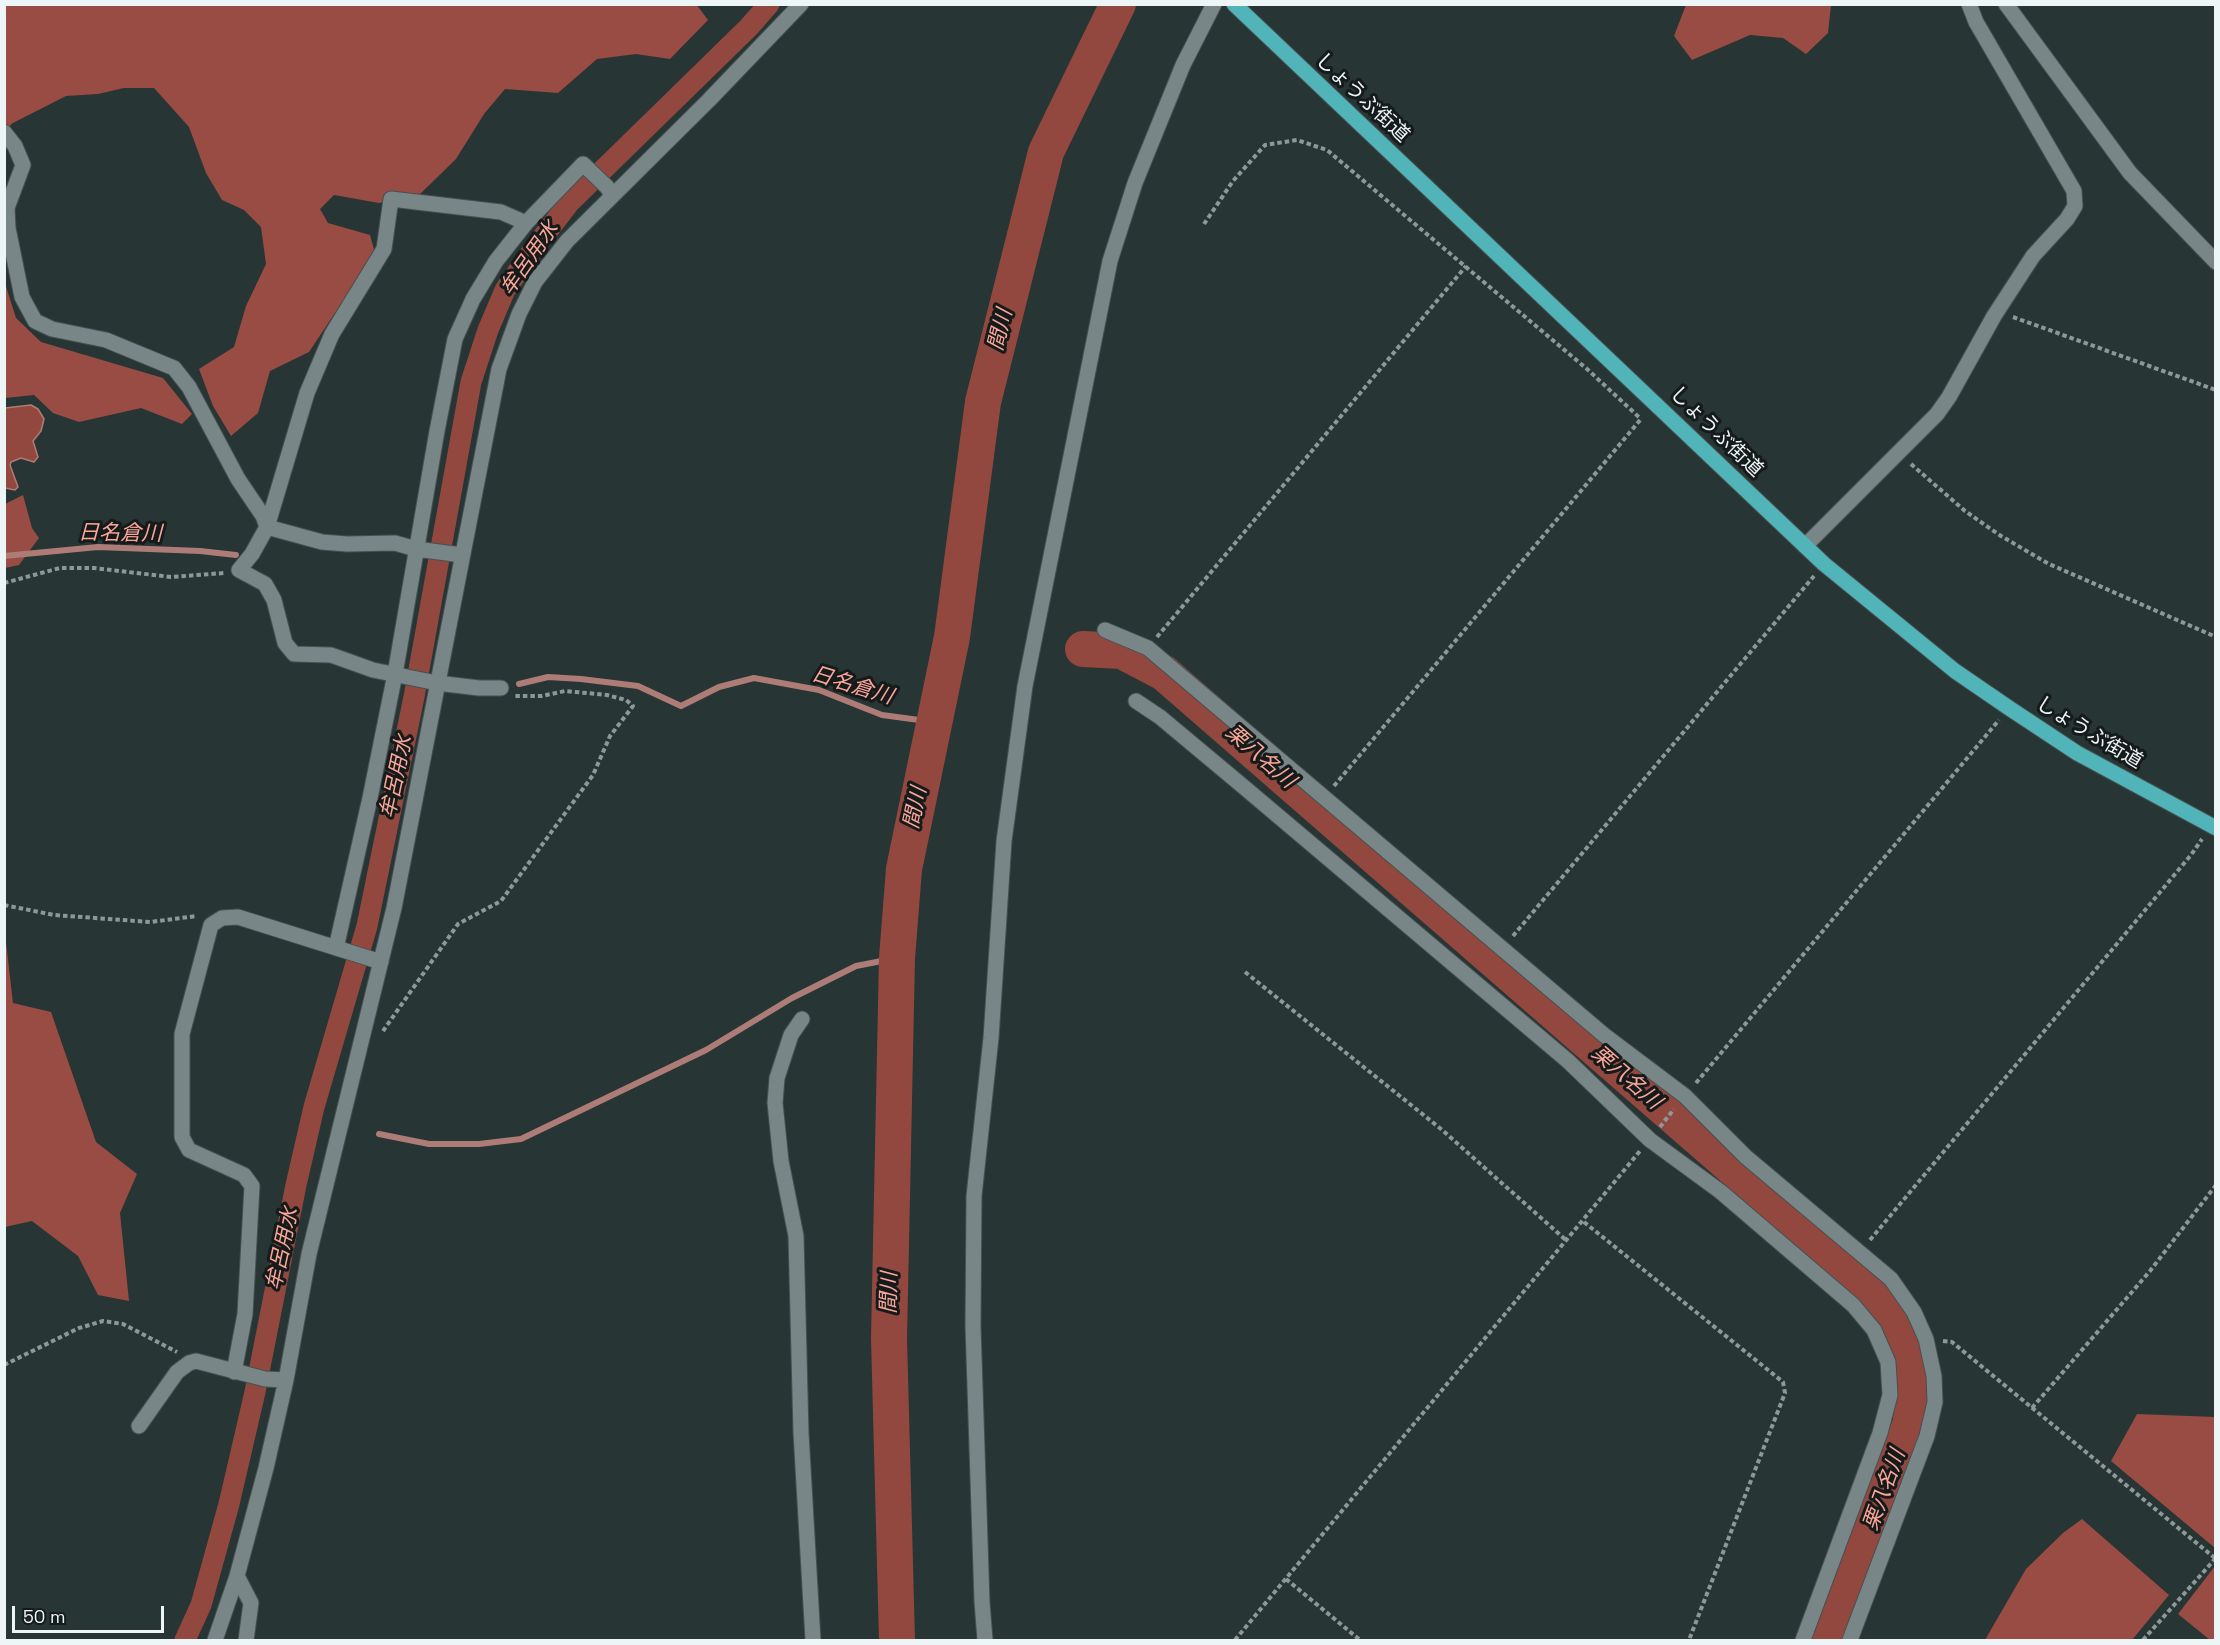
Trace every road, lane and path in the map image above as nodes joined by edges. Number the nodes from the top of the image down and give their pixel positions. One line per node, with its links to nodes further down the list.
1 (801, 4): 7 (street)
2 (1214, 4): 61 (street)
3 (1234, 4): 14 (main road, しょうぶ街道)
4 (1969, 4): 12 (street)
5 (2007, 4): 10 (street)
6 (4, 132): 17 (street)
7 (610, 191): 8 (street); 20 (street)
8 (526, 223): 17 (street); 19 (street)
9 (1204, 224): 11 (path)
10 (2216, 262)
11 (1466, 266): 15 (path); 26 (path)
12 (1994, 316): 13 (path); 16 (street)
13 (2216, 390)
14 (1655, 402): 15 (path); 18 (main road, しょうぶ街道)
15 (1641, 419): 32 (path)
16 (1898, 453): 18 (street); 25 (path)
17 (267, 527): 19 (street); 22 (street)
18 (1805, 546): 21 (main road, しょうぶ街道)
19 (420, 550): 20 (street); 27 (street)
20 (456, 554): 28 (street)
21 (1824, 564): 31 (main road, しょうぶ街道); 37 (path)
22 (239, 570): 23 (path); 27 (street)
23 (4, 583)
24 (1105, 630): 26 (street)
25 (2216, 637)
26 (1148, 648): 32 (street)
27 (397, 675): 28 (street); 36 (street)
28 (432, 682): 29 (street); 38 (street)
29 (501, 688): 41 (path)
30 (1136, 701): 43 (street)
31 (2008, 708): 33 (main road, しょうぶ街道); 42 (path)
32 (1324, 797): 37 (street)
33 (2213, 827): 47 (path)
34 (4, 905): 35 (path)
35 (222, 918): 36 (street); 51 (street)
36 (340, 949): 38 (street)
37 (1502, 949): 42 (street)
38 (375, 960): 41 (street)
39 (1245, 972): 46 (path)
40 (802, 1019): 60 (street)
41 (364, 1028): 52 (street)
42 (1683, 1099): 43 (path); 47 (street)
43 (1652, 1137): 45 (path); 65 (street)
44 (2216, 1185): 53 (path)
45 (1584, 1222): 46 (path); 64 (path)
46 (1567, 1241): 57 (path)
47 (1860, 1252): 48 (street)
48 (1926, 1339): 53 (path); 66 (street)
49 (189, 1363): 50 (path); 51 (street); 54 (street)
50 (4, 1365)
51 (238, 1373): 52 (street)
52 (286, 1380): 56 (street)
53 (2032, 1408): 55 (path)
54 (139, 1426)
55 (2215, 1559): 67 (path)
56 (237, 1576): 58 (street); 59 (street)
57 (1286, 1579): 62 (path); 63 (path)
58 (215, 1641)
59 (246, 1641)
60 (813, 1641)
61 (986, 1641)
62 (1235, 1641)
63 (1360, 1641)
64 (1689, 1641)
65 (1803, 1641)
66 (1850, 1641)
67 (2143, 1641)

